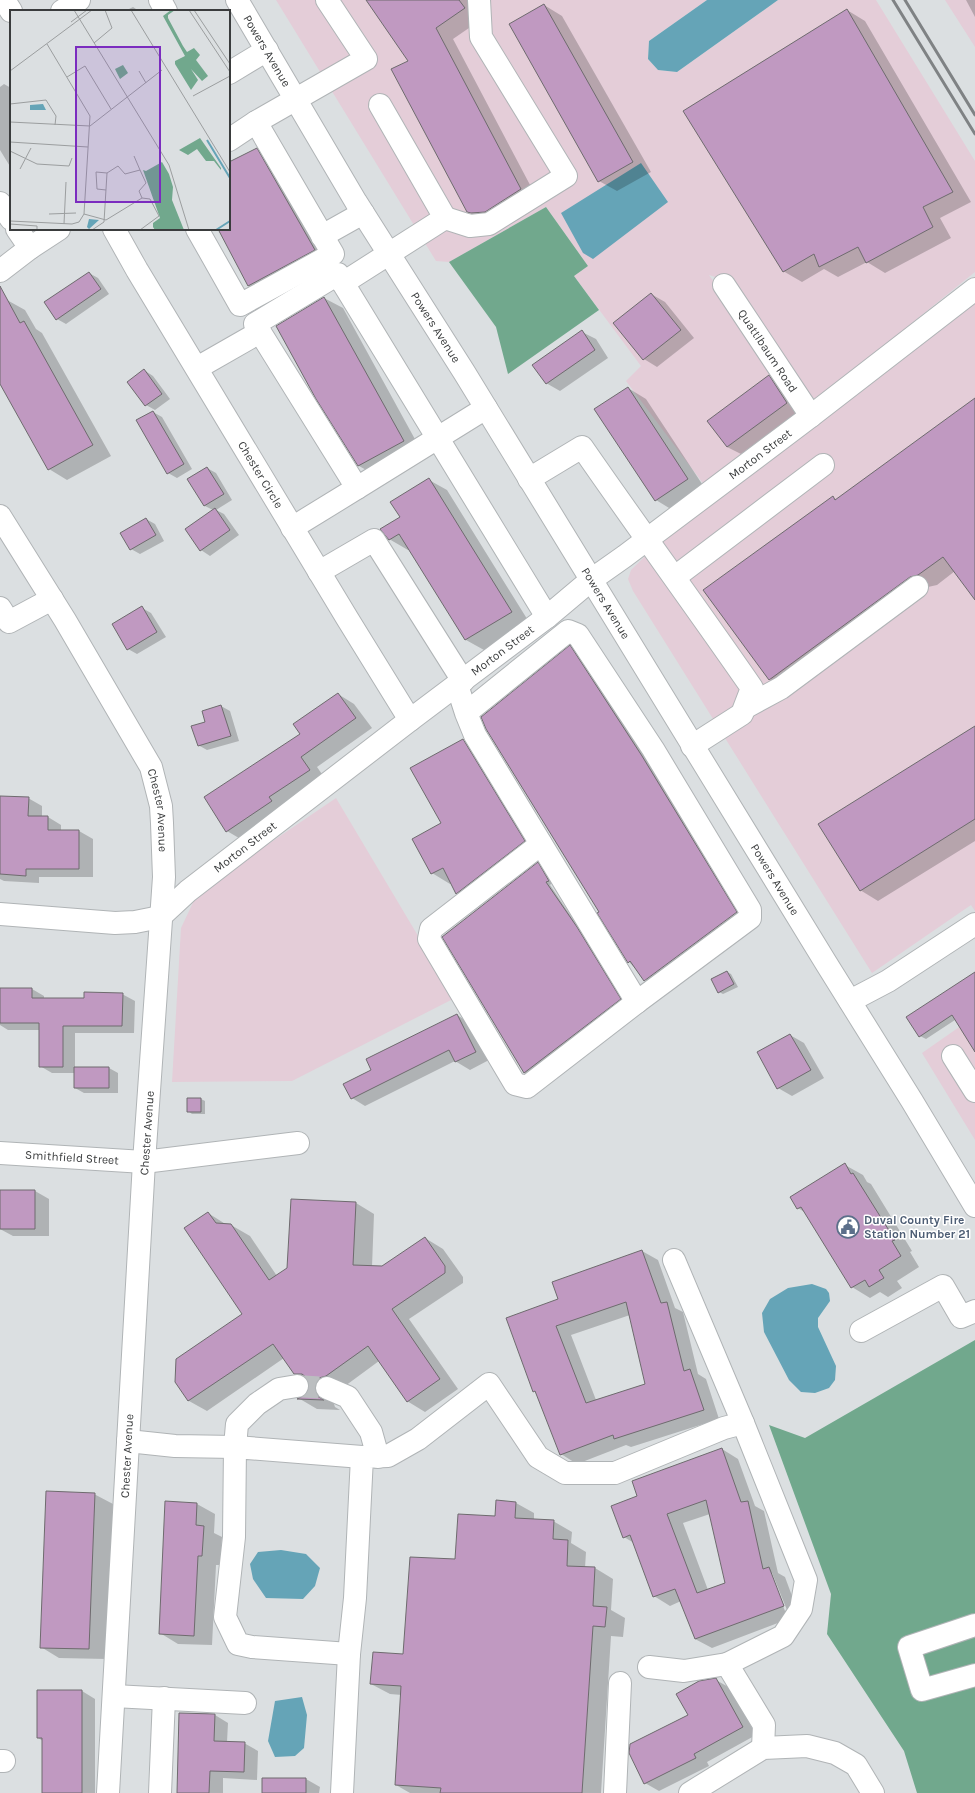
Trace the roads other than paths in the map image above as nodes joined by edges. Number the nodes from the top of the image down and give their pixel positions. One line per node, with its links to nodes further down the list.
1 (4, 0): 7 (street)
2 (79, 0): 8 (street)
3 (160, 0): 9 (street)
4 (237, 0): 10 (street, Powers Avenue)
5 (327, 0): 12 (street)
6 (479, 0): 19 (street)
7 (10, 10)
8 (64, 10)
9 (165, 10)
10 (267, 50): 11 (street); 12 (street, Powers Avenue)
11 (230, 72)
12 (296, 100): 14 (street); 17 (street, Powers Avenue)
13 (380, 105): 19 (street)
14 (256, 122): 15 (street); 24 (street)
15 (230, 139)
16 (0, 203): 18 (street)
17 (363, 213): 24 (street); 26 (street, Powers Avenue)
18 (10, 218)
19 (445, 218): 26 (street)
20 (18, 230): 25 (street)
21 (57, 230): 25 (street)
22 (115, 230): 32 (street, Chester Circle)
23 (198, 230): 24 (street)
24 (322, 236)
25 (30, 248): 27 (street)
26 (388, 253): 28 (street); 33 (street, Powers Avenue)
27 (0, 271)
28 (343, 283): 31 (street); 35 (street)
29 (724, 285): 34 (street, Quattlbaum Road)
30 (975, 289): 34 (street, Morton Street)
31 (260, 332): 32 (street); 38 (street)
32 (197, 368): 40 (street, Chester Circle)
33 (486, 408): 35 (street); 37 (street, Powers Avenue)
34 (811, 416): 41 (street, Morton Street)
35 (438, 439): 38 (street); 48 (street)
36 (823, 465): 43 (street)
37 (529, 479): 41 (street); 44 (street, Powers Avenue)
38 (357, 488): 40 (street)
39 (0, 516): 46 (street, Chester Avenue)
40 (292, 528): 42 (street, Chester Circle)
41 (646, 540): 43 (street); 44 (street, Morton Street)
42 (319, 572): 49 (street); 52 (street, Chester Circle)
43 (675, 577): 50 (street)
44 (591, 580): 48 (street, Morton Street); 53 (street, Powers Avenue)
45 (917, 587): 50 (street)
46 (52, 599): 47 (street); 56 (street, Chester Avenue)
47 (0, 608)
48 (547, 617): 49 (street, Morton Street)
49 (460, 683): 51 (street); 52 (street, Morton Street)
50 (746, 707): 53 (street)
51 (466, 713): 54 (street); 59 (street)
52 (410, 720): 56 (street, Morton Street)
53 (692, 746): 58 (street, Powers Avenue)
54 (541, 844): 59 (street); 59 (street)
55 (0, 914): 56 (street)
56 (160, 917): 64 (street, Chester Avenue)
57 (975, 924): 58 (street)
58 (850, 1001): 65 (street, Powers Avenue)
59 (637, 1002)
60 (953, 1056): 61 (street)
61 (975, 1091)
62 (298, 1143): 64 (street, Smithfield Street)
63 (0, 1153): 64 (street, Smithfield Street)
64 (144, 1162): 72 (street, Chester Avenue)
65 (975, 1206)
66 (674, 1260): 71 (street)
67 (975, 1311): 68 (street)
68 (861, 1331)
69 (297, 1386): 73 (street)
70 (328, 1388): 74 (street)
71 (743, 1423): 74 (street); 77 (street)
72 (128, 1441): 73 (street); 81 (street, Chester Avenue)
73 (235, 1447): 74 (street); 76 (street)
74 (370, 1457): 76 (street)
75 (975, 1625): 79 (street)
76 (349, 1654): 87 (street)
77 (727, 1664): 78 (street); 84 (street)
78 (649, 1667)
79 (975, 1675)
80 (620, 1683): 88 (street)
81 (114, 1696): 82 (street); 85 (street, Chester Avenue)
82 (164, 1698): 83 (street); 86 (street)
83 (244, 1703)
84 (763, 1748): 89 (street); 90 (street)
85 (108, 1793)
86 (160, 1793)
87 (342, 1793)
88 (615, 1793)
89 (690, 1793)
90 (873, 1793)

